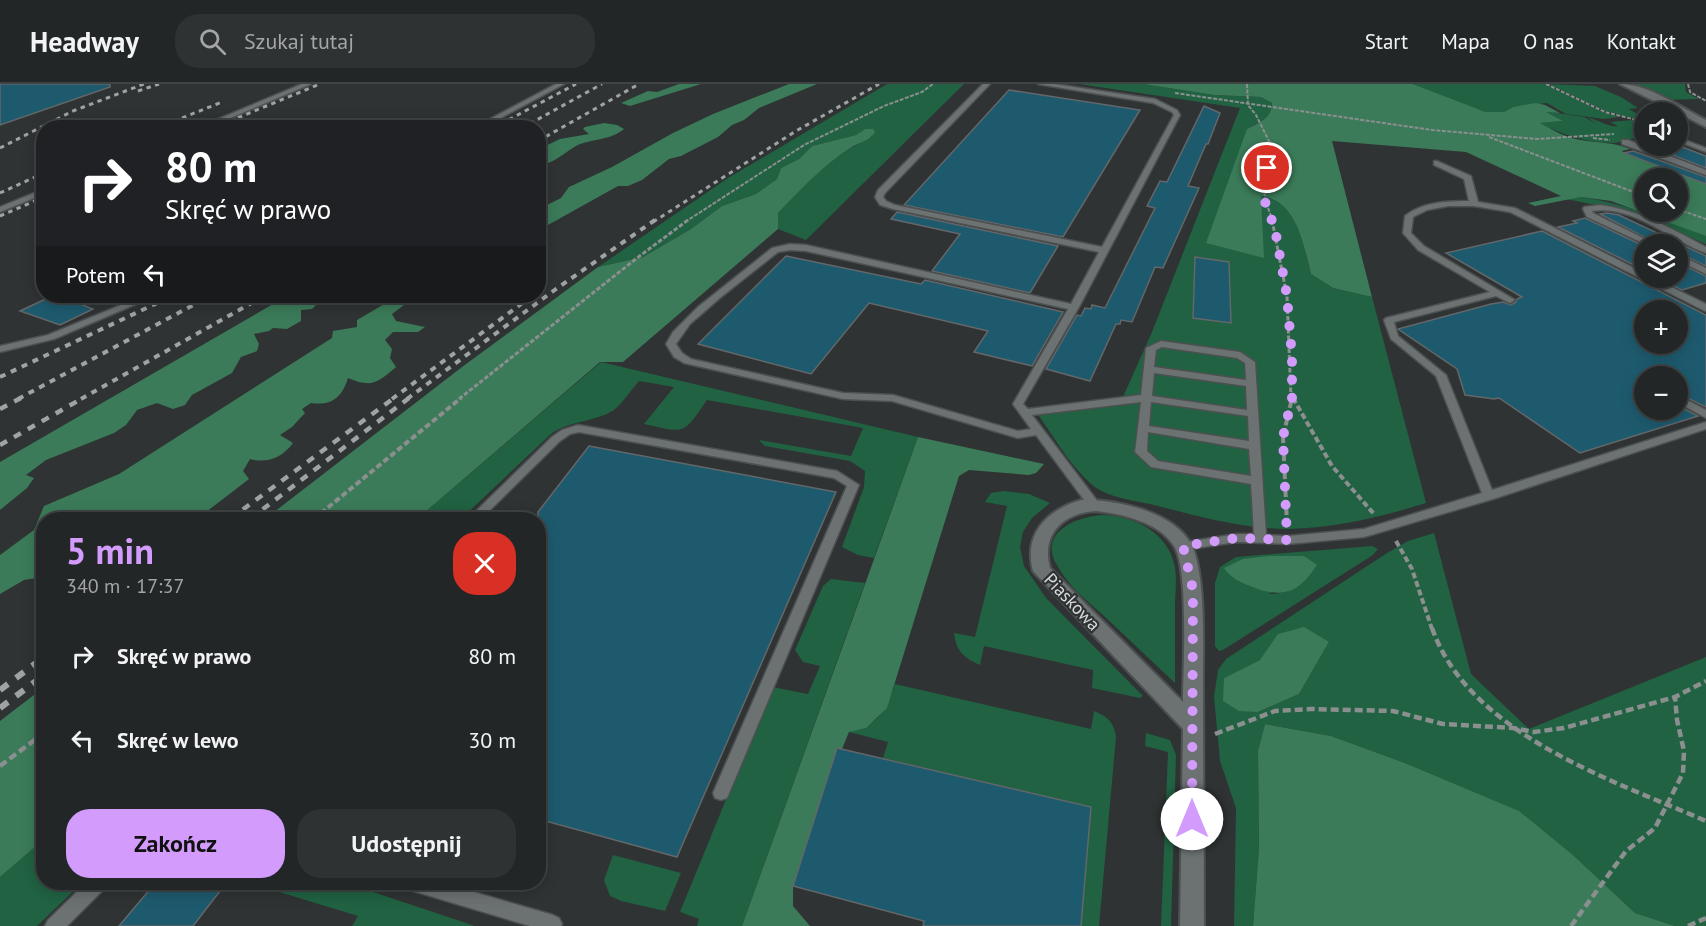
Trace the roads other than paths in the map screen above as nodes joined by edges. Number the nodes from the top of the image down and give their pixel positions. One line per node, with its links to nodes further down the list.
1 (308, 84): 6 (lane)
2 (561, 84): 7 (lane)
3 (987, 84): 20 (lane)
4 (1041, 84): 20 (lane)
5 (1623, 84): 8 (street)
6 (220, 120)
7 (491, 120)
8 (1706, 124)
9 (1624, 142): 13 (lane)
10 (1688, 144): 11 (lane)
11 (1706, 150)
12 (1437, 163): 15 (lane)
13 (1706, 173)
14 (36, 194): 16 (lane)
15 (1474, 204): 23 (lane); 26 (lane)
16 (0, 210)
17 (1672, 234): 18 (lane)
18 (1634, 236)
19 (1688, 241): 21 (lane)
20 (1104, 250): 29 (lane)
21 (1706, 250)
22 (1688, 262): 24 (lane)
23 (1634, 271)
24 (1706, 271)
25 (1667, 288): 30 (lane)
26 (1496, 293): 27 (lane); 44 (lane)
27 (1510, 300)
28 (133, 303): 31 (lane)
29 (1074, 307): 36 (lane); 41 (lane)
30 (1706, 308)
31 (0, 349)
32 (1149, 369): 33 (lane); 33 (lane); 34 (lane)
33 (1251, 384): 37 (lane)
34 (1146, 398): 36 (lane); 37 (lane); 40 (lane)
35 (1688, 405): 38 (lane)
36 (1024, 413): 41 (lane)
37 (1253, 414): 42 (lane)
38 (1706, 416)
39 (1706, 425): 44 (lane)
40 (1143, 428): 42 (lane); 43 (lane)
41 (1038, 431): 45 (lane)
42 (1255, 446): 43 (lane)
43 (1257, 481): 47 (lane)
44 (1489, 496): 47 (lane)
45 (1094, 506): 48 (street, Piaskowa); 49 (street, Piaskowa)
46 (481, 512): 50 (lane)
47 (1260, 539): 48 (lane)
48 (1183, 546): 49 (street)
49 (1192, 726): 55 (street)
50 (721, 793)
51 (91, 890): 54 (lane)
52 (437, 890): 53 (lane)
53 (553, 924)
54 (54, 926)
55 (1192, 926)

